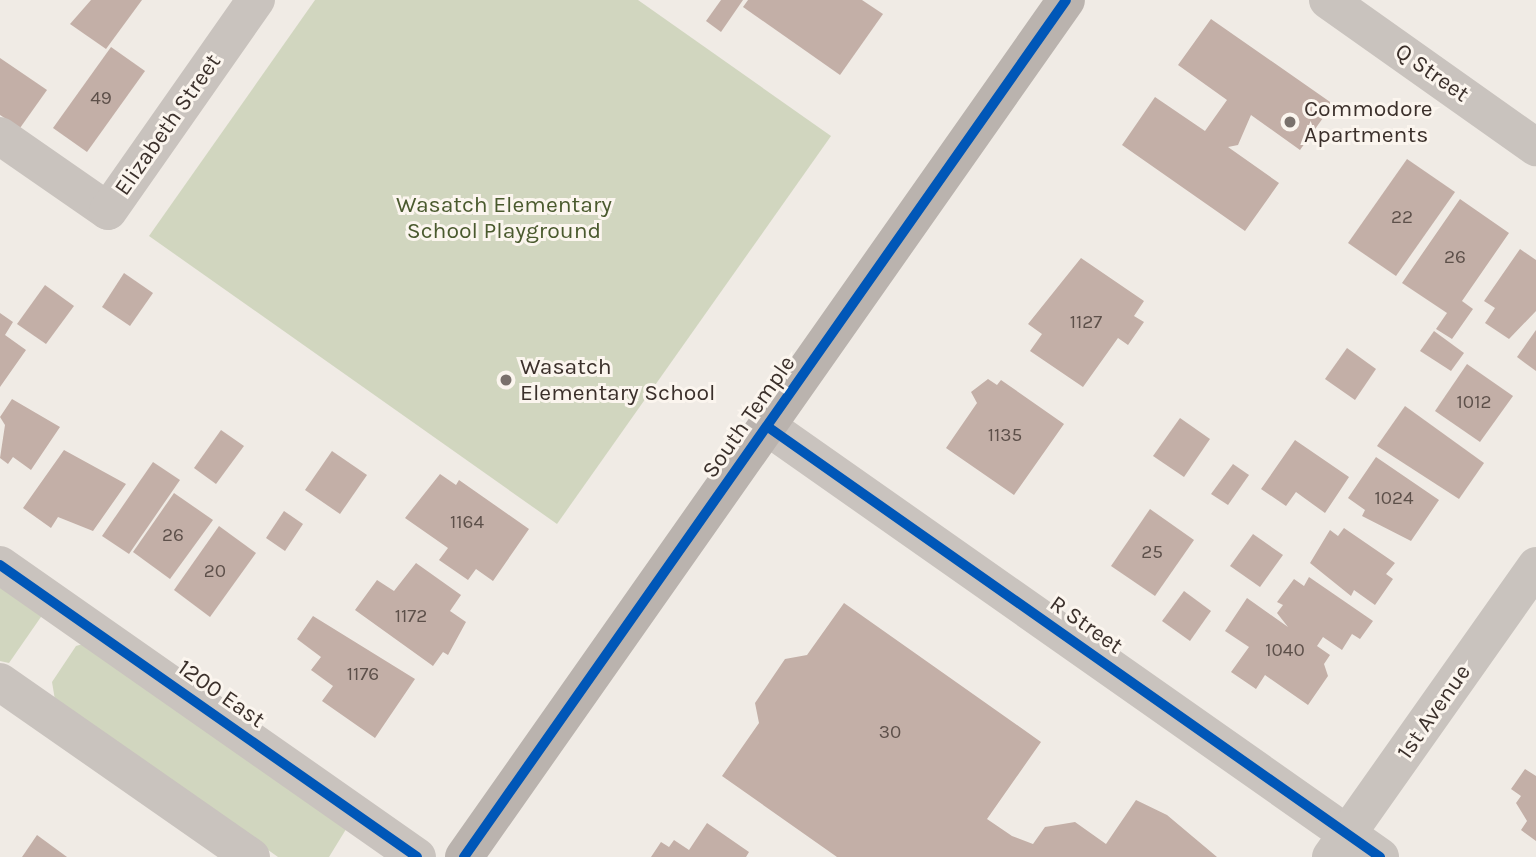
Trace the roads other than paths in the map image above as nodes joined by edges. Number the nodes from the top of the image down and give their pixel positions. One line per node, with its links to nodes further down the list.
1 (256, 0): 4 (street, Elizabeth Street)
2 (1066, 0): 6 (main road, South Temple)
3 (1328, 0): 5 (street, Q Street)
4 (0, 136)
5 (1536, 147)
6 (768, 427): 10 (street, R Street); 13 (main road, South Temple)
7 (0, 565): 12 (street, 1200 East)
8 (1536, 566): 10 (street, 1st Avenue)
9 (0, 682): 11 (street)
10 (1340, 846): 14 (street, R Street)
11 (251, 857)
12 (417, 857)
13 (464, 857)
14 (1380, 857)

